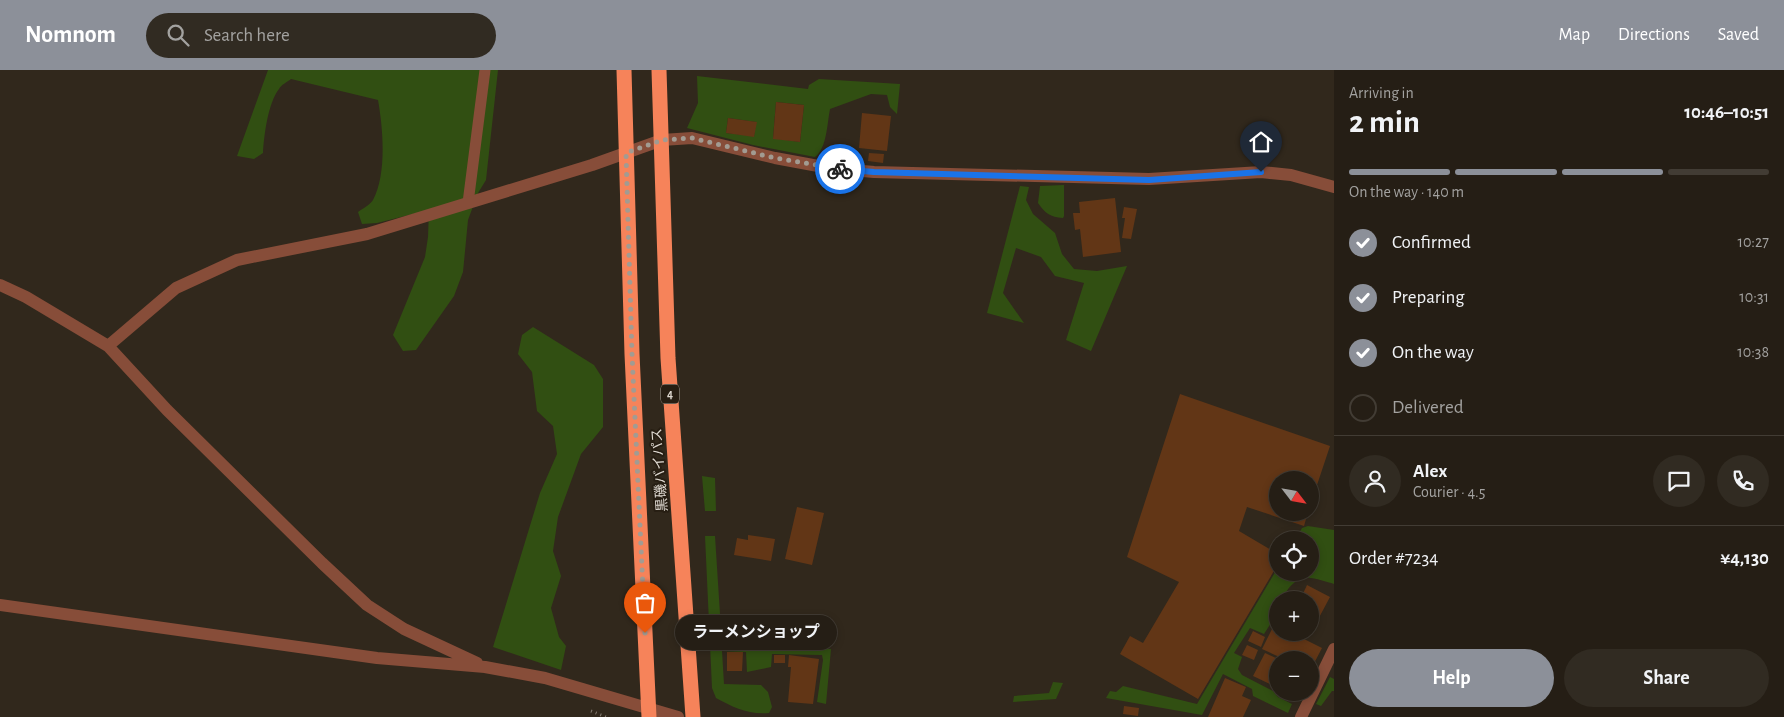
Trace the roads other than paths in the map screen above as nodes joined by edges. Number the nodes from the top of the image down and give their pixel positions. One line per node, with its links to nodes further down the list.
1 (485, 70): 7 (lane)
2 (624, 70): 5 (highway, 黒磯バイパス)
3 (659, 70): 4 (highway, 黒磯バイパス / 4)
4 (662, 140): 5 (street); 6 (street); 15 (highway, 黒磯バイパス / 4)
5 (626, 153): 7 (street); 13 (highway, 黒磯バイパス)
6 (1334, 187)
7 (468, 203): 9 (street)
8 (0, 285): 9 (street)
9 (108, 346): 12 (street)
10 (0, 604): 12 (street)
11 (1334, 649): 16 (street)
12 (485, 667): 13 (street)
13 (649, 712): 14 (street)
14 (678, 717)
15 (693, 717)
16 (1301, 717)

